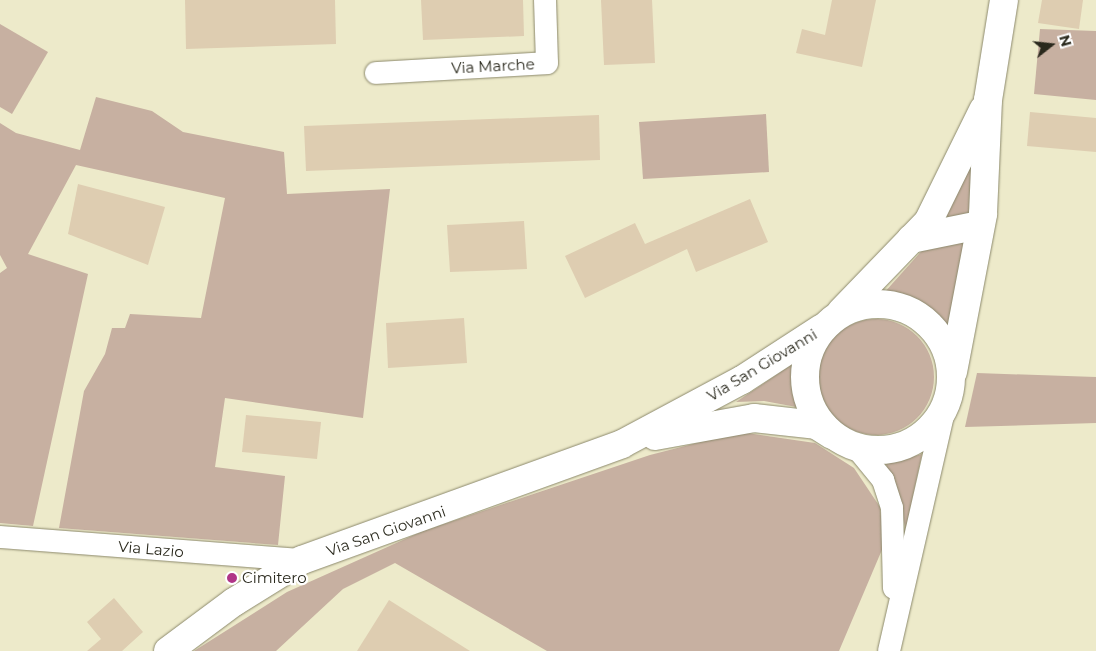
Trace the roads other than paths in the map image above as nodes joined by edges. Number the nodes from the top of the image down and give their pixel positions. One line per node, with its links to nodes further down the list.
1 (545, 0): 3 (street, Via Marche)
2 (1004, 0): 4 (main road, Via San Giovanni)
3 (376, 73)
4 (988, 100): 5 (main road, Via San Giovanni); 6 (main road, Via San Giovanni)
5 (980, 225): 6 (main road); 8 (main road, Via San Giovanni)
6 (911, 239): 7 (main road, Via San Giovanni)
7 (832, 320): 8 (main road); 10 (main road); 11 (main road, Via San Giovanni)
8 (951, 382): 9 (main road)
9 (944, 410): 12 (main road); 15 (street)
10 (832, 435): 11 (main road, Via San Giovanni); 12 (main road)
11 (622, 444): 14 (main road, Via San Giovanni)
12 (856, 448): 15 (street)
13 (0, 537): 14 (street, Via Lazio)
14 (302, 560): 16 (main road, Via San Giovanni)
15 (892, 641)
16 (168, 651)

